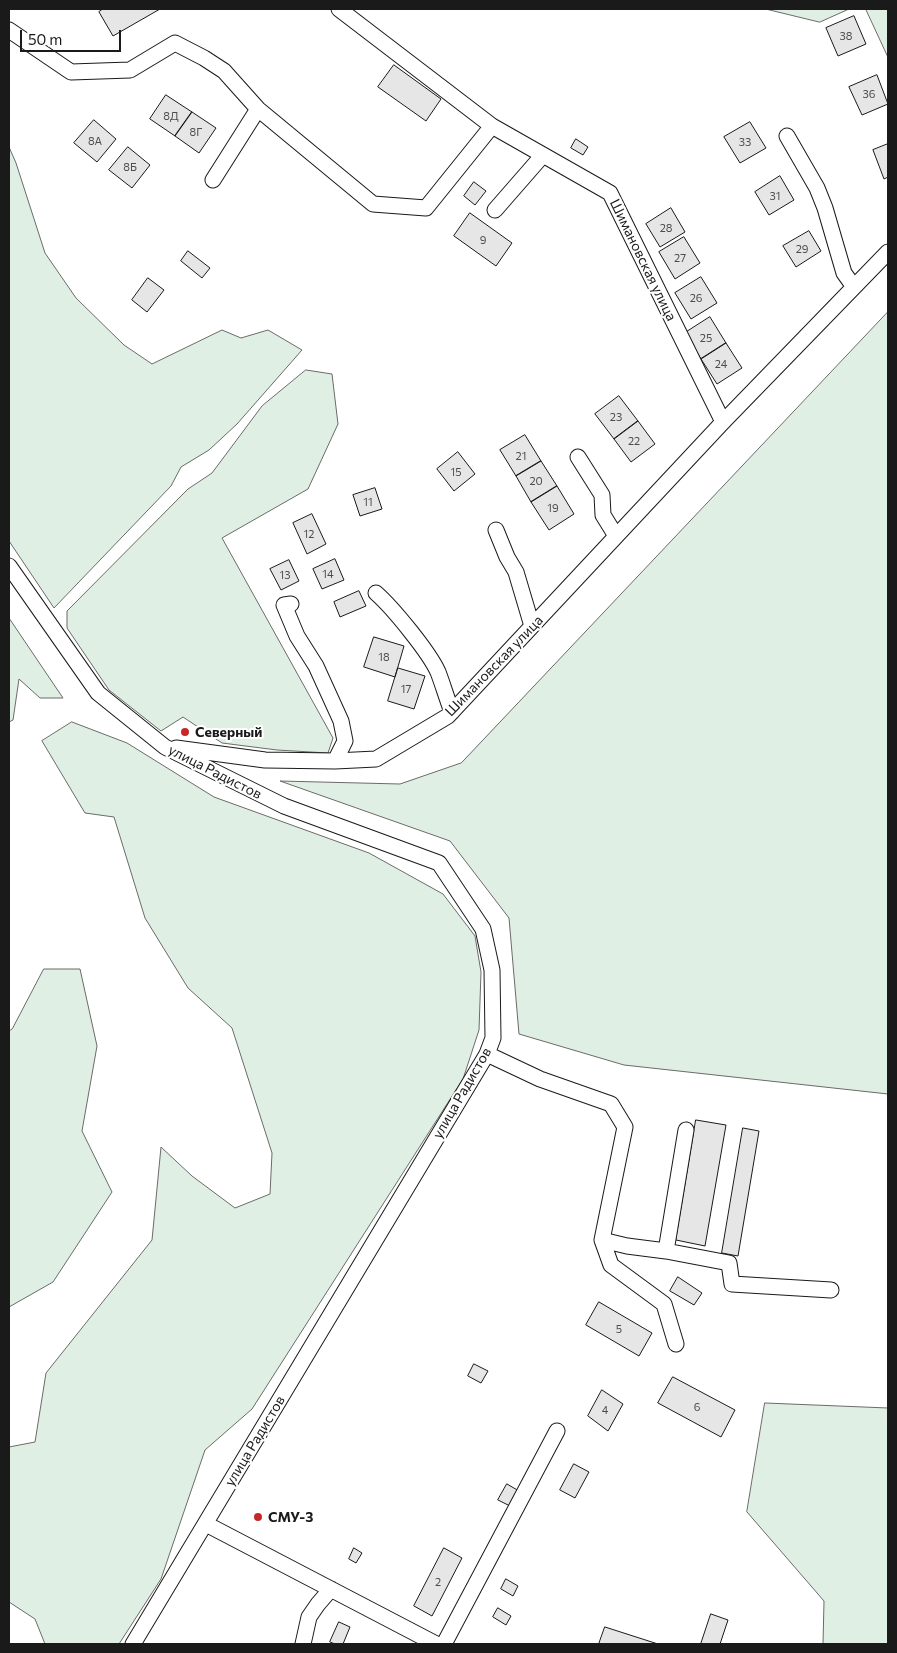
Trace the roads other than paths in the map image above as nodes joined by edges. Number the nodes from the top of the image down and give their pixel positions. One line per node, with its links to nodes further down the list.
1 (339, 9): 4 (street, Шимановская улица)
2 (9, 30): 3 (street)
3 (258, 108): 4 (street); 7 (street)
4 (492, 126): 6 (street, Шимановская улица)
5 (787, 136): 10 (street)
6 (543, 155): 8 (street); 11 (street, Шимановская улица)
7 (213, 180)
8 (495, 210)
9 (888, 252): 10 (street, Шимановская улица)
10 (854, 287): 11 (street, Шимановская улица)
11 (723, 422): 14 (street, Шимановская улица)
12 (578, 457): 14 (street)
13 (496, 530): 18 (street)
14 (616, 536): 18 (street, Шимановская улица)
15 (9, 566): 20 (street, улица Радистов)
16 (376, 593): 19 (street)
17 (291, 604): 21 (street)
18 (532, 626): 19 (street, Шимановская улица)
19 (452, 712): 21 (street, Шимановская улица)
20 (165, 747): 21 (street, Шимановская улица); 22 (street, улица Радистов)
21 (335, 761)
22 (486, 1054): 24 (street); 29 (street, улица Радистов)
23 (686, 1130): 25 (street)
24 (602, 1240): 25 (street); 27 (street)
25 (666, 1250): 26 (street)
26 (832, 1290)
27 (676, 1344)
28 (557, 1431): 35 (street)
29 (206, 1524): 30 (street); 32 (street, улица Радистов)
30 (331, 1589): 31 (street); 33 (street)
31 (416, 1640): 34 (street)
32 (134, 1644)
33 (303, 1644)
34 (436, 1644)
35 (444, 1644)

